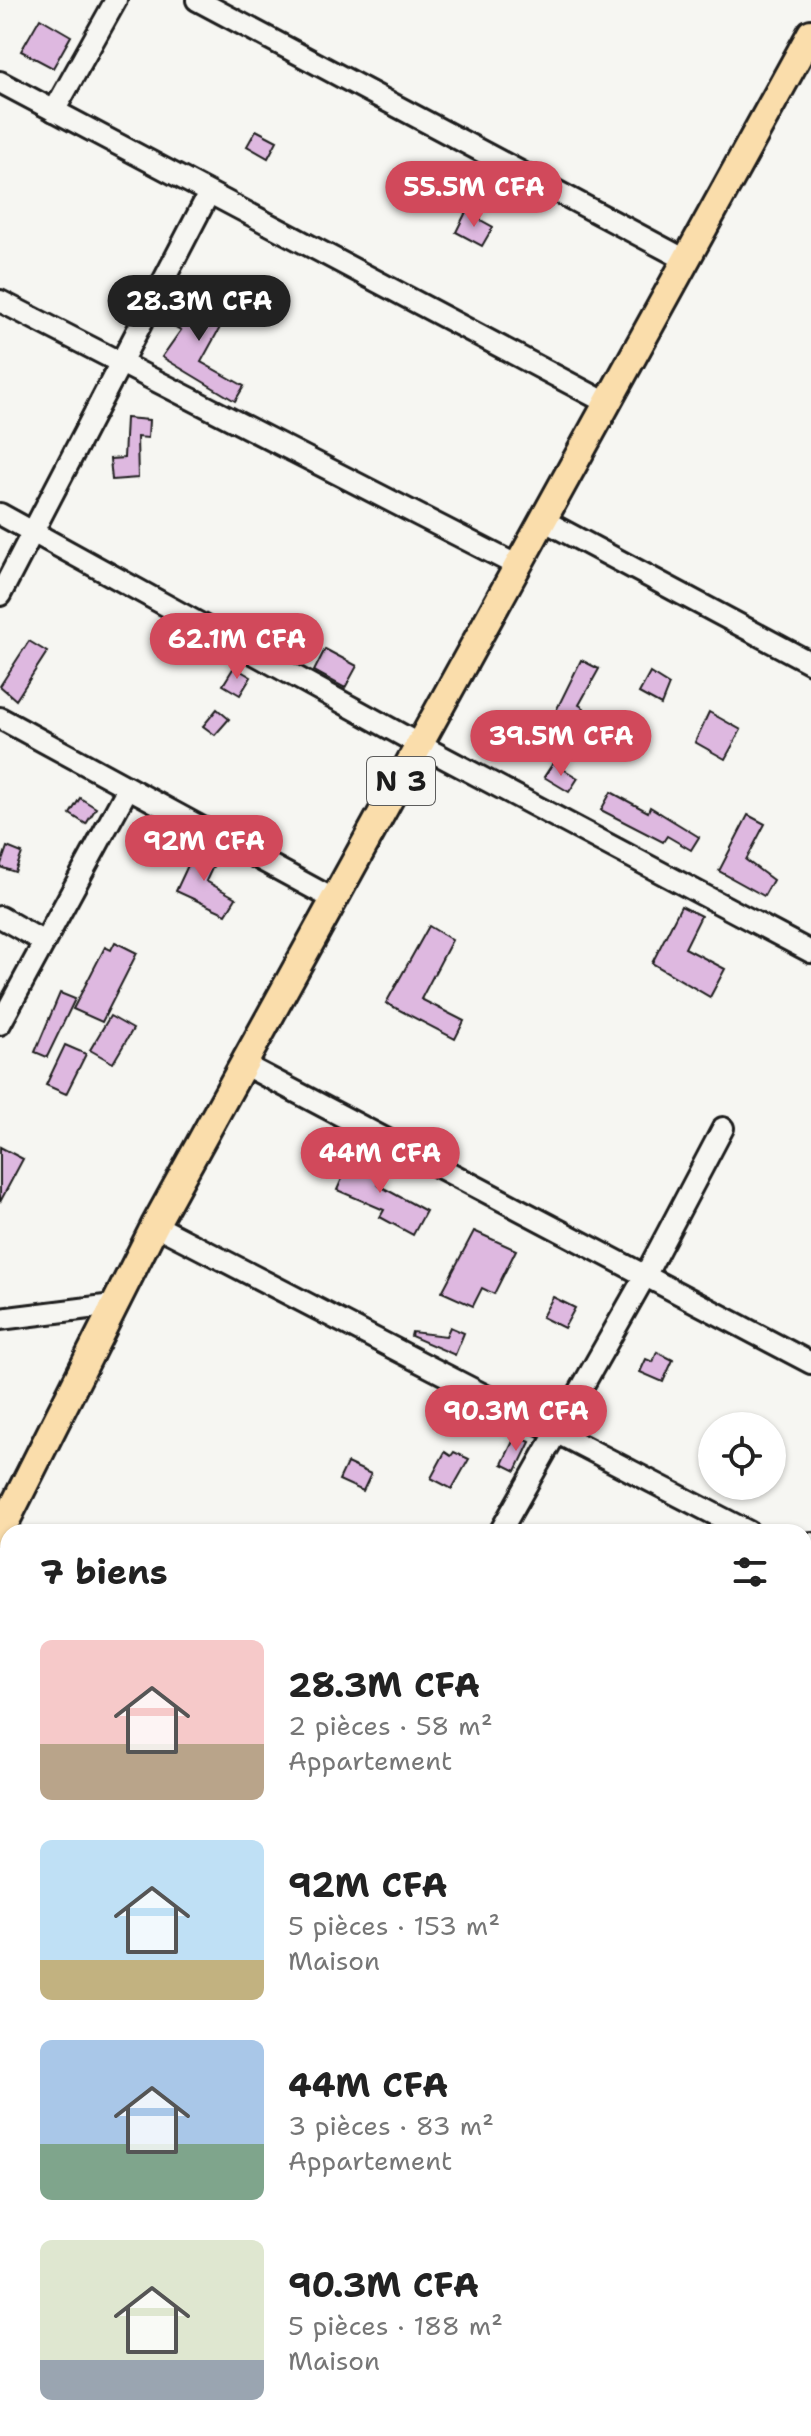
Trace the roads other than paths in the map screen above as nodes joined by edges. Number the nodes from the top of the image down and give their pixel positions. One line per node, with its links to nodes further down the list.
1 (116, 0): 5 (street)
2 (197, 0): 7 (street)
3 (811, 33): 7 (main road, N 3)
4 (0, 82): 5 (street)
5 (54, 111): 6 (street)
6 (209, 193): 9 (street); 10 (street)
7 (686, 260): 10 (main road, N 3)
8 (0, 301): 9 (street)
9 (121, 363): 13 (street); 14 (street)
10 (607, 403): 12 (main road, N 3)
11 (0, 514): 13 (street)
12 (543, 520): 14 (main road, N 3); 16 (street)
13 (34, 532): 15 (street); 18 (street)
14 (518, 566): 18 (main road, N 3)
15 (0, 595)
16 (811, 663)
17 (0, 718): 19 (street)
18 (420, 745): 20 (main road, N 3); 23 (street)
19 (128, 788): 20 (street); 22 (street)
20 (335, 900): 25 (main road, N 3)
21 (0, 917): 22 (street)
22 (44, 942): 24 (street)
23 (811, 952)
24 (0, 1024)
25 (245, 1065): 27 (main road, N 3); 28 (street)
26 (723, 1128): 28 (street)
27 (155, 1225): 29 (main road, N 3); 32 (street)
28 (645, 1276): 31 (street); 32 (street)
29 (113, 1305): 30 (street); 33 (main road, N 3)
30 (0, 1319)
31 (811, 1363)
32 (556, 1432): 35 (street); 36 (street)
33 (8, 1499): 34 (main road, N 3)
34 (2, 1524)
35 (504, 1524)
36 (734, 1524)

